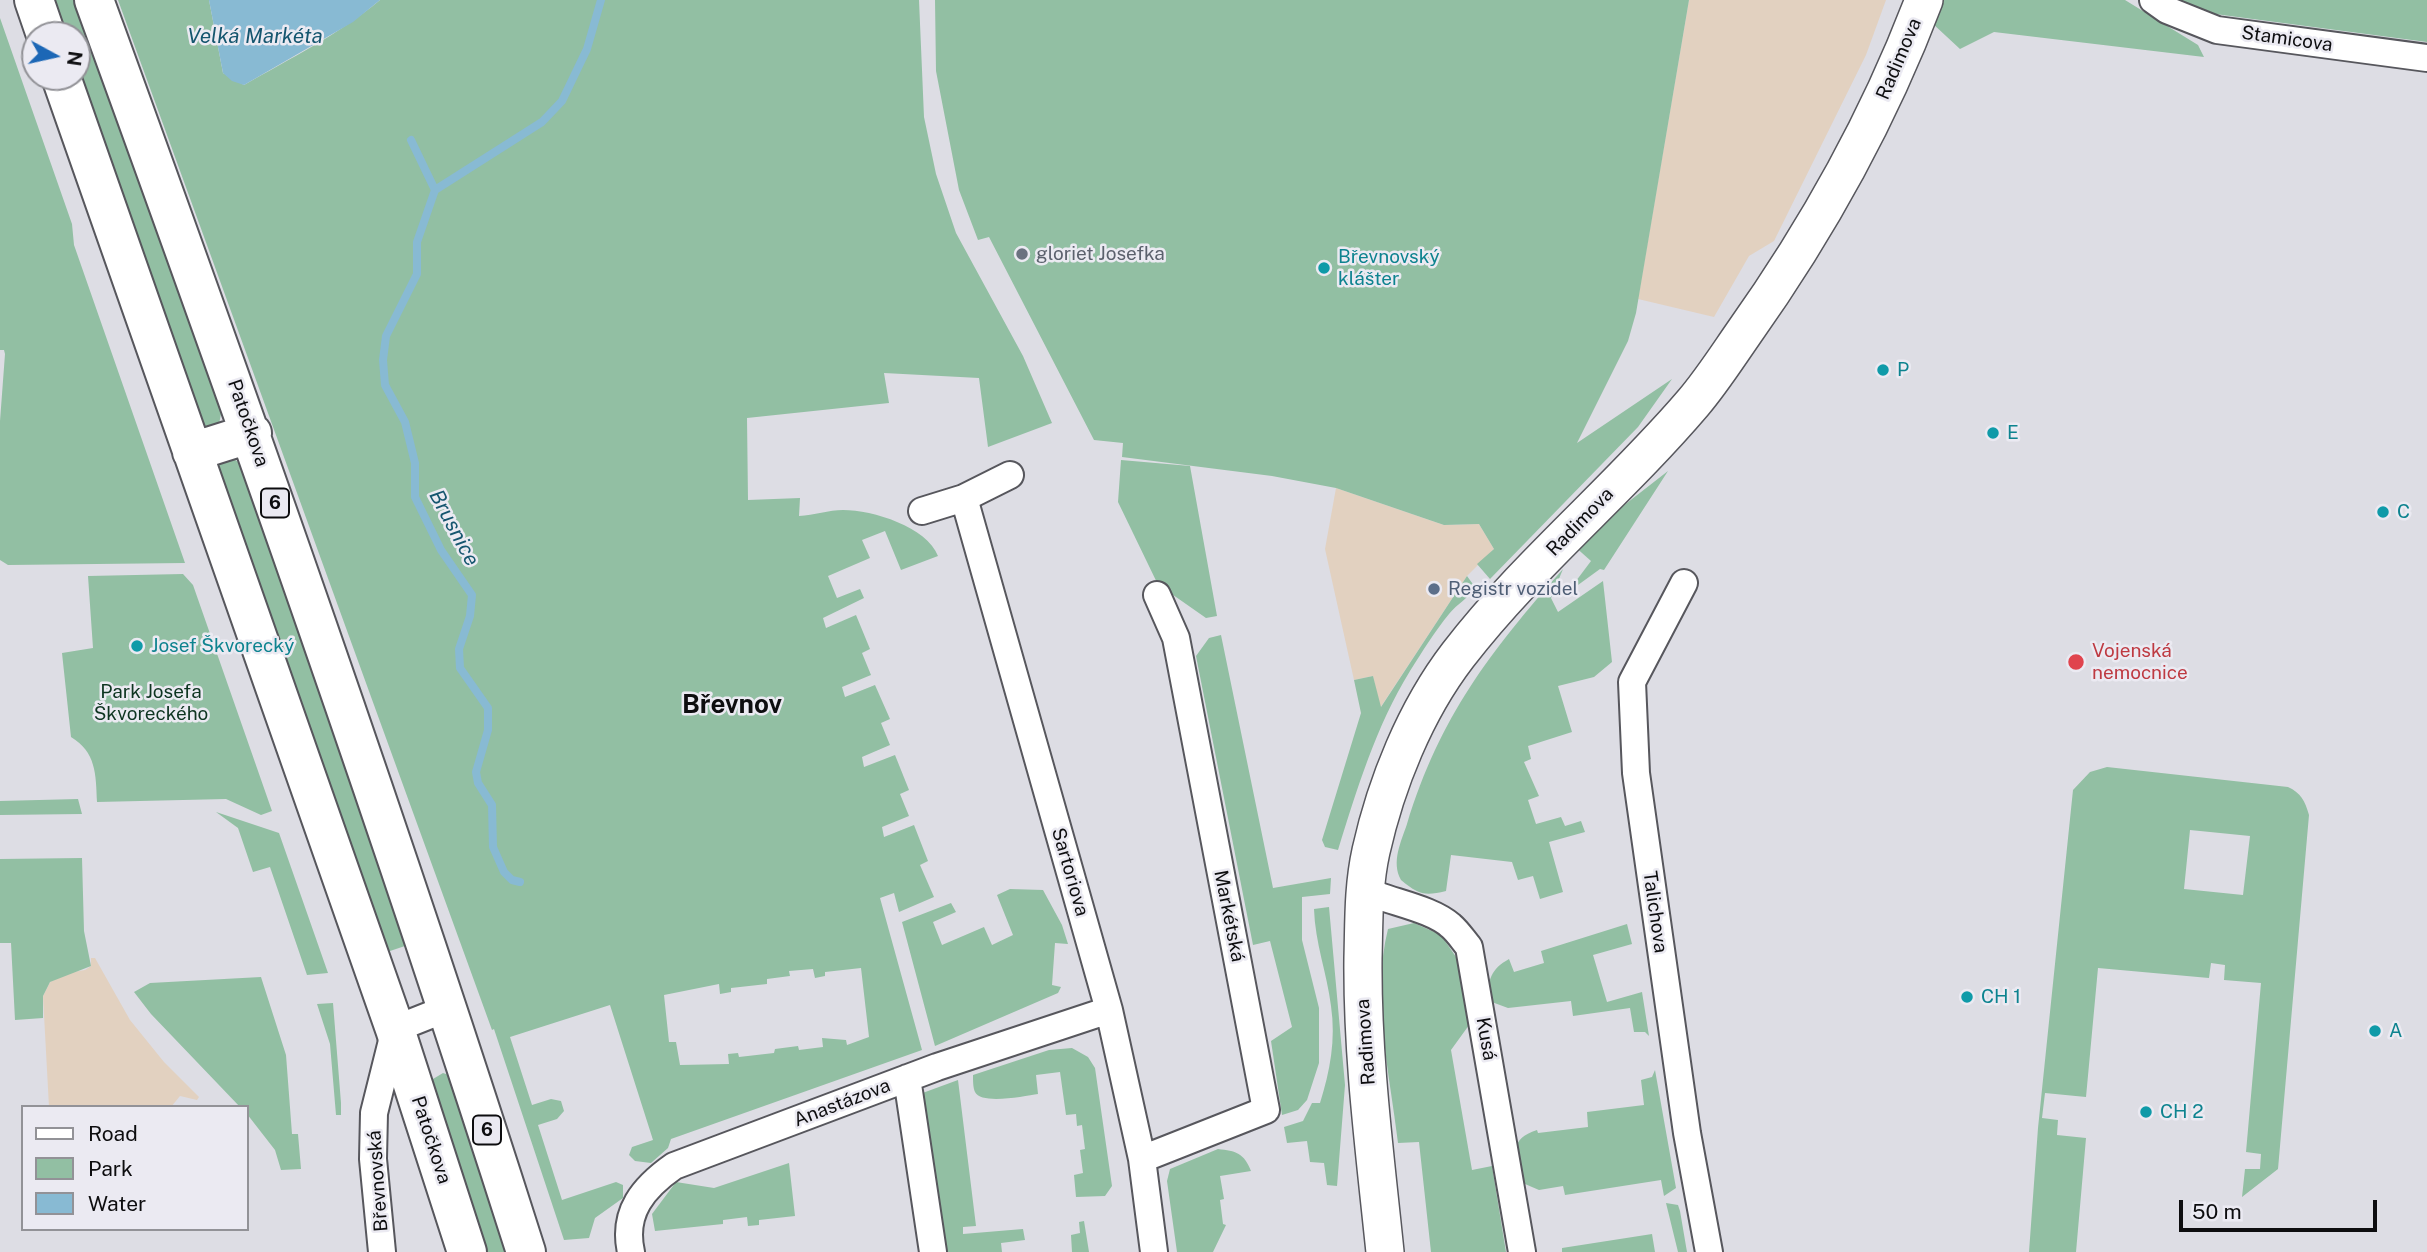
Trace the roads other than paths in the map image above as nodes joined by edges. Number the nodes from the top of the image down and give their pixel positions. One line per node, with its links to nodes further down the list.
1 (34, 0): 5 (main road)
2 (94, 0): 8 (main road, Patočkova / 6)
3 (1924, 0): 15 (street, Radimova)
4 (2153, 0): 6 (street, Stamicova)
5 (41, 21)
6 (2427, 58)
7 (66, 91): 9 (main road, Patočkova)
8 (252, 433): 9 (main road); 16 (main road, Patočkova / 6)
9 (192, 452): 18 (main road, Patočkova)
10 (1010, 475): 11 (street)
11 (964, 498): 12 (street); 17 (street, Sartoriova)
12 (922, 511)
13 (1684, 583): 29 (street, Talichova)
14 (1157, 595): 20 (street, Markétská)
15 (1364, 890): 27 (street, Radimova); 28 (street, Kusá)
16 (448, 1008): 18 (street); 23 (main road, Patočkova / 6)
17 (1109, 1010): 19 (street, Anastázova); 20 (street, Sartoriova)
18 (395, 1028): 21 (street, Břevnovská); 22 (main road, Patočkova)
19 (907, 1078): 24 (street, Anastázova); 25 (street)
20 (1142, 1159): 26 (street, Sartoriova)
21 (382, 1252)
22 (467, 1252)
23 (526, 1252)
24 (631, 1252)
25 (933, 1252)
26 (1154, 1252)
27 (1385, 1252)
28 (1522, 1252)
29 (1709, 1252)

